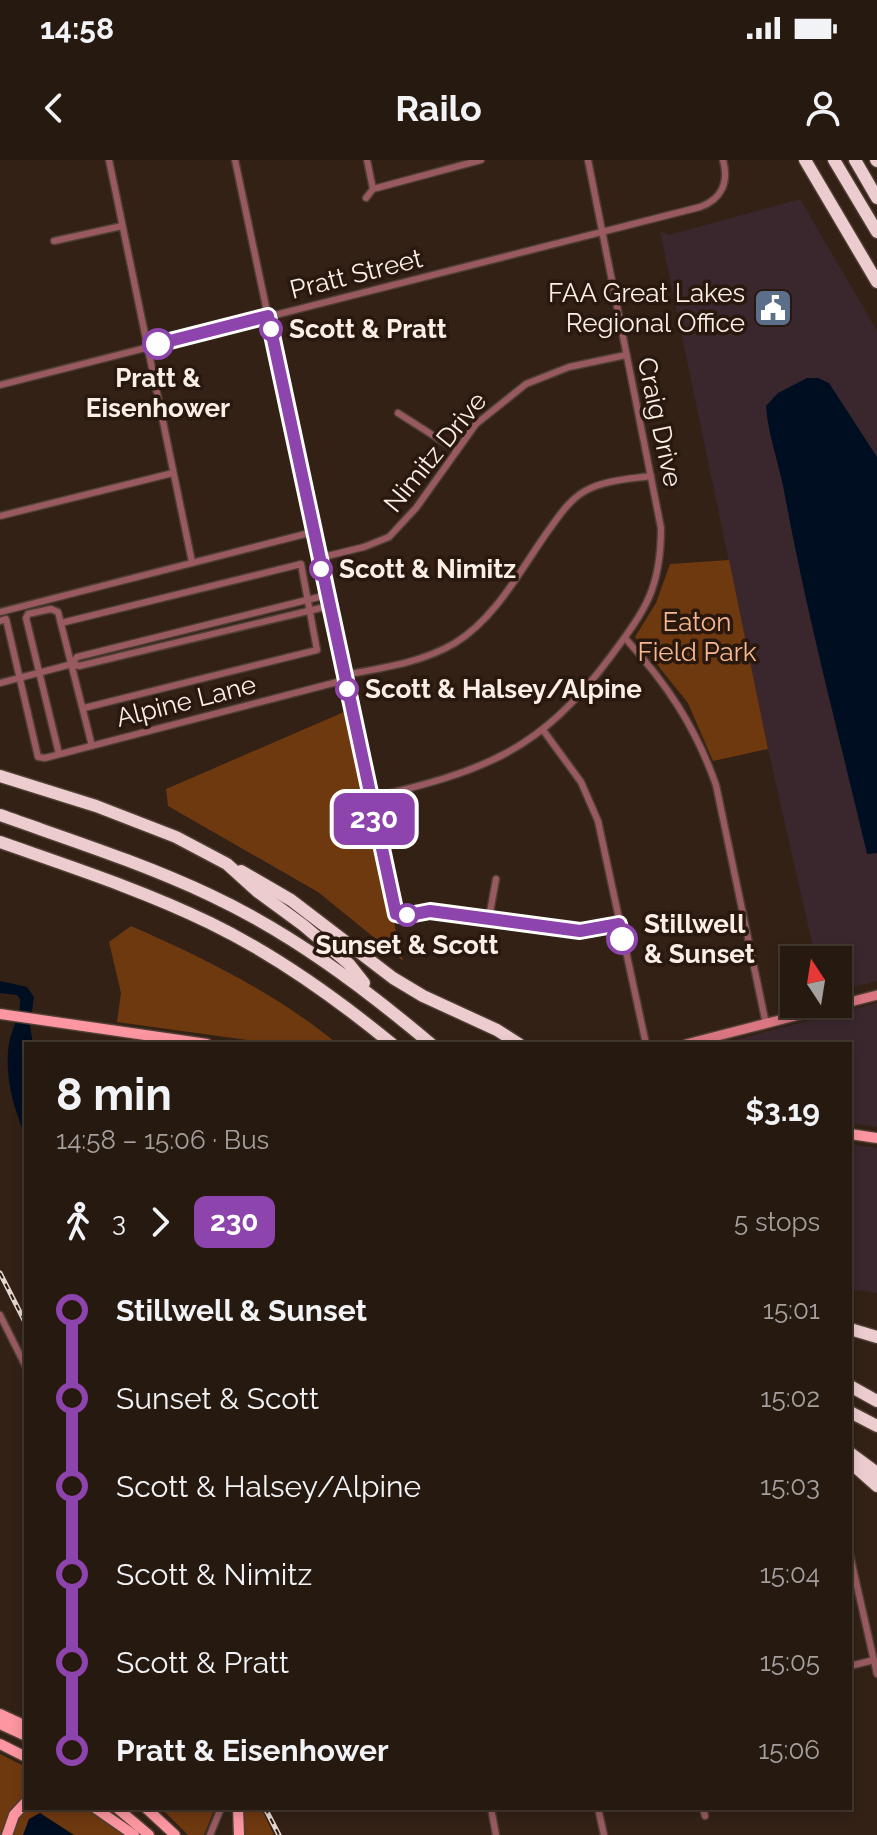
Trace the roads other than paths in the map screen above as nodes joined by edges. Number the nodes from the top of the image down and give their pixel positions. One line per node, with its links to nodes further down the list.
1 (109, 160): 13 (street)
2 (235, 160): 18 (street)
3 (367, 160): 10 (street)
4 (479, 160): 10 (street)
5 (588, 160): 15 (street, Craig Drive)
6 (723, 160): 15 (street, Pratt Street)
7 (805, 160): 17 (highway)
8 (834, 160): 14 (highway)
9 (855, 160): 12 (highway)
10 (373, 189): 11 (street)
11 (366, 198)
12 (877, 198)
13 (122, 226): 16 (street); 19 (street)
14 (877, 232)
15 (602, 234): 18 (street, Pratt Street); 20 (street, Craig Drive)
16 (54, 241)
17 (877, 282)
18 (268, 316): 19 (street, Pratt Street); 27 (street)
19 (147, 347): 21 (street, Pratt Street); 24 (street)
20 (626, 355): 23 (street, Nimitz Drive); 25 (street, Craig Drive)
21 (0, 385)
22 (398, 413): 23 (street)
23 (456, 450): 28 (street, Nimitz Drive)
24 (173, 473): 26 (street); 29 (street)
25 (651, 476): 37 (street, Craig Drive); 41 (street, Alpine Lane)
26 (0, 516)
27 (313, 532): 28 (street); 29 (street)
28 (319, 558): 30 (street)
29 (192, 562): 34 (street)
30 (327, 595): 31 (street); 32 (street)
31 (309, 599): 33 (street); 36 (street); 38 (street)
32 (329, 606): 33 (street); 41 (street)
33 (311, 610): 38 (street); 43 (street)
34 (0, 612)
35 (3, 620): 40 (street)
36 (61, 623): 38 (street); 39 (street)
37 (625, 638): 44 (street, Craig Drive); 58 (street)
38 (72, 664): 39 (street); 43 (street)
39 (39, 673): 40 (street); 46 (street)
40 (19, 678): 42 (street); 46 (street, Alpine Lane)
41 (344, 678): 45 (street, Alpine Lane); 48 (street)
42 (0, 683)
43 (84, 708): 45 (street)
44 (543, 730): 48 (street, Craig Drive); 54 (street)
45 (92, 746): 46 (street, Alpine Lane)
46 (59, 754)
47 (0, 776): 51 (highway)
48 (370, 798): 53 (street)
49 (0, 815): 56 (highway)
50 (0, 842): 60 (highway)
51 (227, 864): 56 (highway); 62 (highway)
52 (496, 879): 53 (street)
53 (489, 918): 54 (street)
54 (619, 924): 63 (street)
55 (877, 995): 58 (main road)
56 (373, 996): 61 (highway)
57 (6, 1014): 59 (main road)
58 (766, 1024): 64 (main road)
59 (194, 1042)
60 (390, 1042)
61 (429, 1042)
62 (516, 1042)
63 (646, 1042)
64 (694, 1042)
65 (852, 1134): 66 (main road)
66 (877, 1138)
67 (0, 1315): 72 (street)
68 (852, 1323): 69 (highway)
69 (877, 1329)
70 (852, 1330): 71 (highway)
71 (877, 1337)
72 (24, 1363)
73 (852, 1387): 74 (highway)
74 (877, 1401)
75 (852, 1413): 76 (highway)
76 (877, 1426)
77 (852, 1454): 79 (highway)
78 (852, 1464): 80 (highway)
79 (877, 1473)
80 (877, 1486)
81 (852, 1564): 82 (street)
82 (874, 1660): 83 (street); 84 (street)
83 (852, 1666)
84 (877, 1674)
85 (0, 1714): 87 (main road)
86 (0, 1724): 88 (main road)
87 (24, 1725)
88 (24, 1735)
89 (0, 1744): 90 (main road)
90 (24, 1756)
91 (24, 1804): 99 (main road)
92 (98, 1810): 100 (main road)
93 (119, 1810): 101 (main road)
94 (148, 1810): 102 (main road)
95 (220, 1810): 103 (street)
96 (238, 1810): 104 (main road)
97 (491, 1810): 105 (street)
98 (598, 1810): 106 (street)
99 (7, 1835)
100 (134, 1835)
101 (149, 1835)
102 (175, 1835)
103 (210, 1835)
104 (239, 1835)
105 (496, 1835)
106 (604, 1835)

